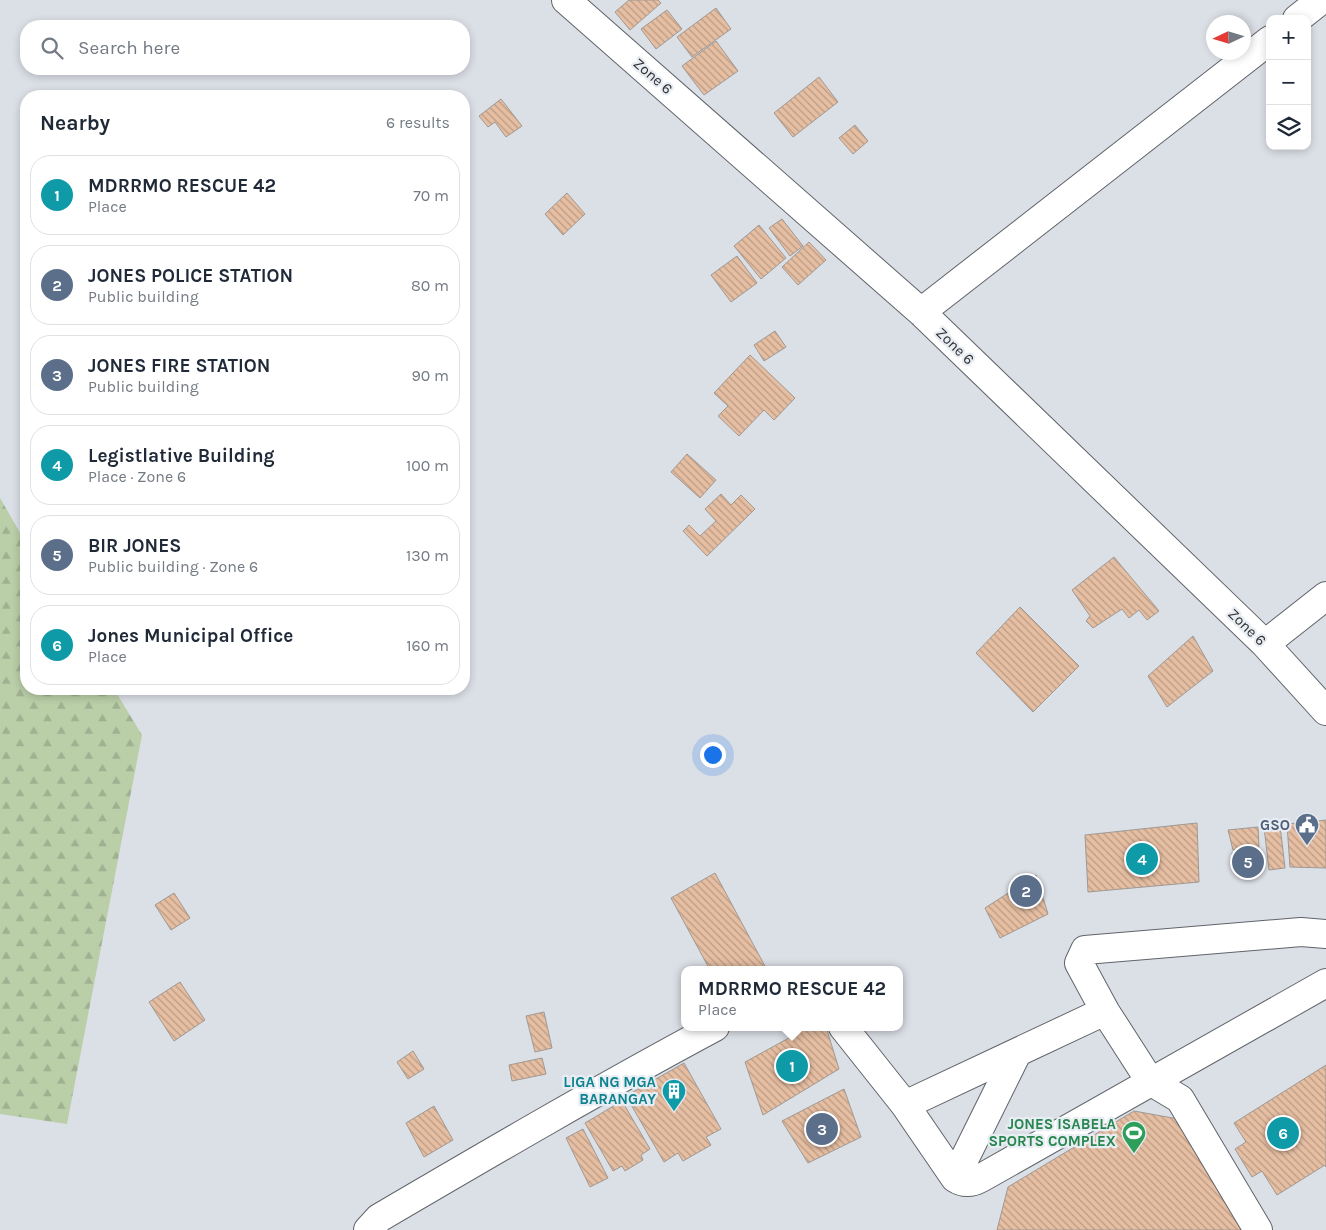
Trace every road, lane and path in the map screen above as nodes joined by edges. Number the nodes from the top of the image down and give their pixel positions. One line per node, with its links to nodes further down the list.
1 (566, 0): 5 (street, Zone 6)
2 (1321, 0): 3 (street)
3 (1302, 15)
4 (1266, 43): 5 (street)
5 (921, 312): 7 (street, Zone 6)
6 (1326, 596): 7 (street)
7 (1265, 644): 8 (street, Zone 6)
8 (1326, 711)
9 (1326, 934): 11 (street)
10 (1326, 983): 15 (street)
11 (1105, 1011): 14 (street); 15 (street)
12 (708, 1031): 18 (street)
13 (846, 1031): 16 (street)
14 (1017, 1053): 16 (street); 17 (street)
15 (1150, 1081): 17 (street); 19 (street)
16 (905, 1105): 17 (street)
17 (955, 1178)
18 (368, 1230)
19 (1258, 1230)

